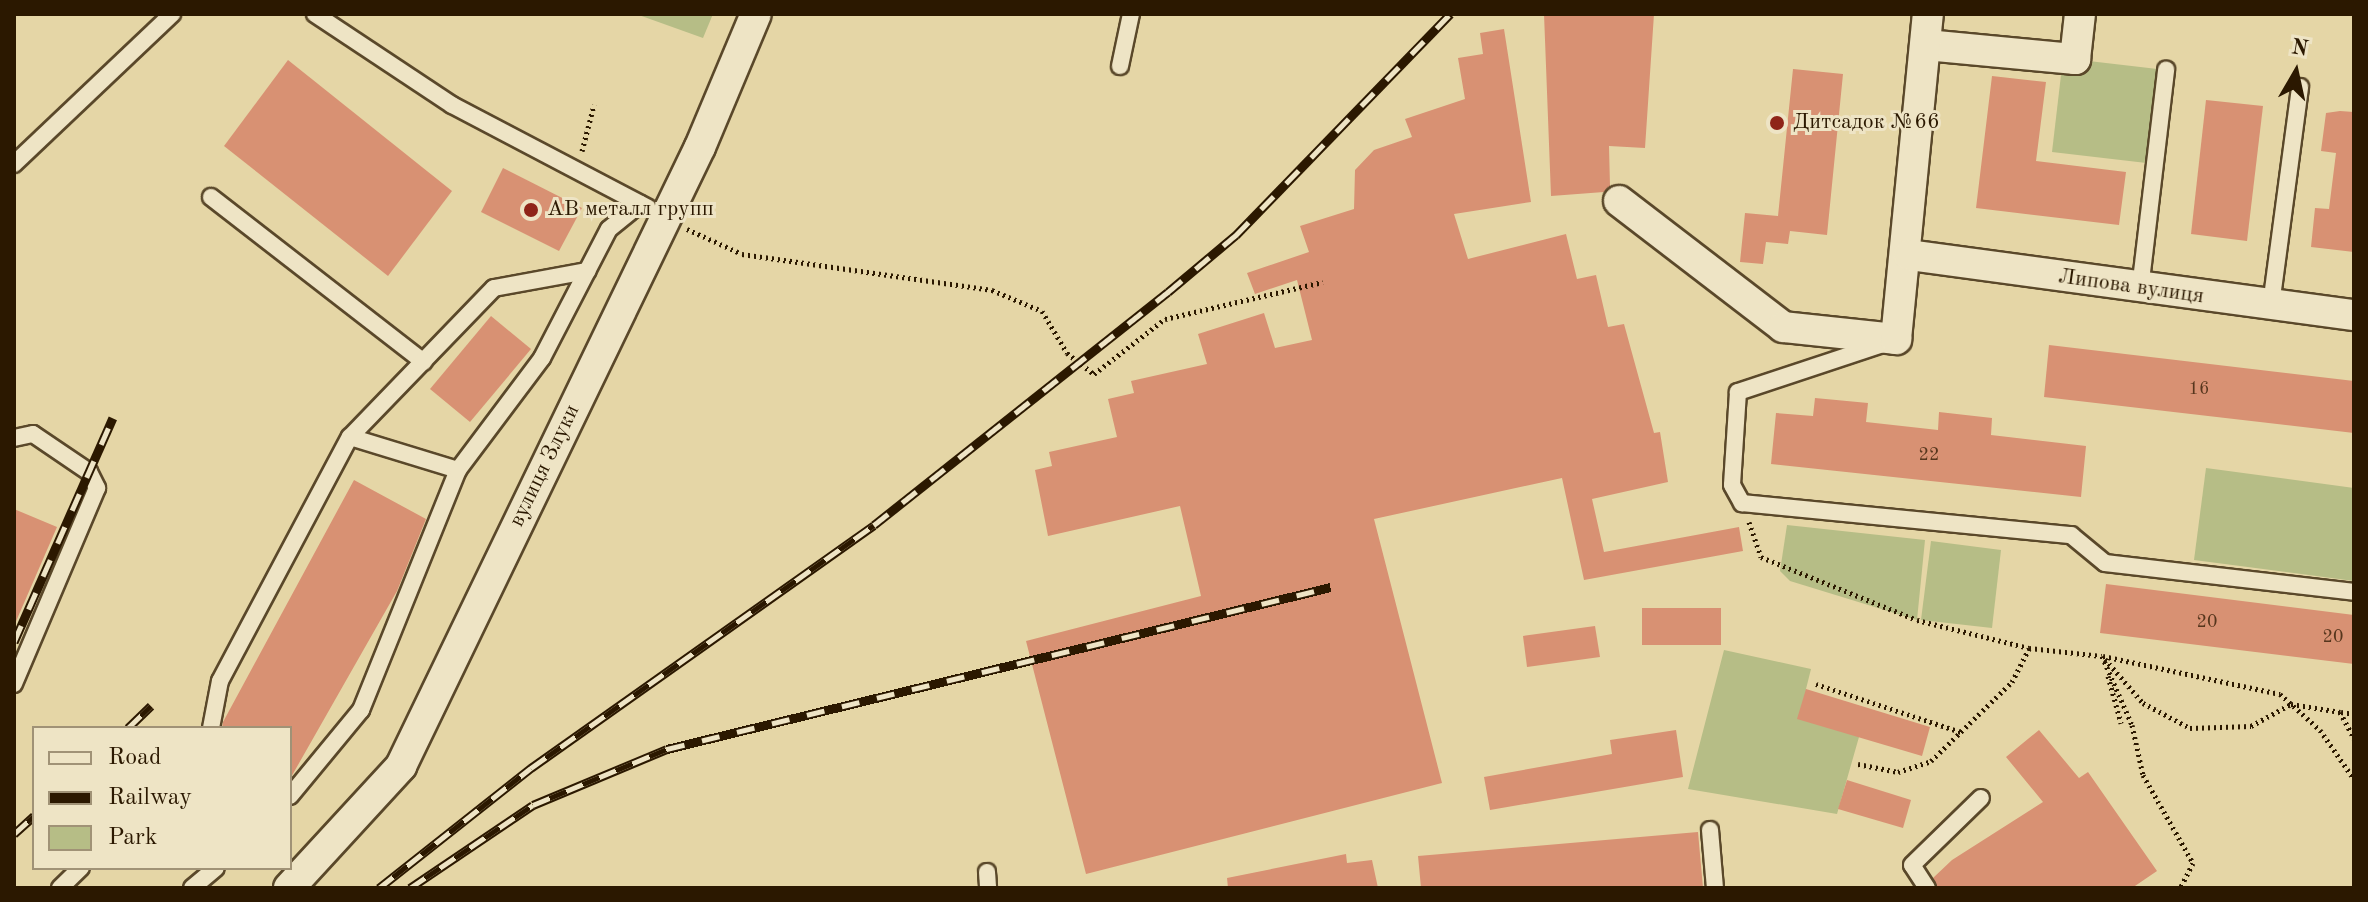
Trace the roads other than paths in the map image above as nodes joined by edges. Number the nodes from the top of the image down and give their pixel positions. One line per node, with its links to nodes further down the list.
1 (172, 14): 11 (lane)
2 (315, 14): 14 (lane)
3 (756, 14): 14 (street, вулиця Злуки)
4 (1131, 14): 8 (lane)
5 (1928, 14): 7 (street)
6 (2080, 14): 7 (street)
7 (1926, 45): 15 (street)
8 (1120, 66)
9 (2166, 70): 17 (lane)
10 (2300, 87): 18 (lane)
11 (14, 164)
12 (211, 197): 21 (lane)
13 (1619, 201): 20 (street)
14 (652, 210): 16 (lane); 35 (street, вулиця Злуки)
15 (1909, 255): 17 (street, Липова вулиця); 20 (street)
16 (587, 271): 21 (lane); 24 (lane)
17 (2140, 289): 18 (street, Липова вулиця)
18 (2271, 305): 19 (street, Липова вулиця)
19 (2354, 315)
20 (1896, 339): 25 (lane)
21 (424, 362): 22 (lane)
22 (350, 437): 24 (lane); 27 (lane)
23 (14, 438): 26 (lane)
24 (458, 470): 28 (lane)
25 (2354, 592)
26 (14, 684)
27 (211, 726)
28 (292, 794)
29 (1981, 798): 37 (lane)
30 (1710, 830): 36 (lane)
31 (79, 870): 34 (lane)
32 (214, 870): 33 (lane)
33 (197, 887)
34 (60, 888)
35 (289, 888)
36 (1715, 888)
37 (1927, 888)

